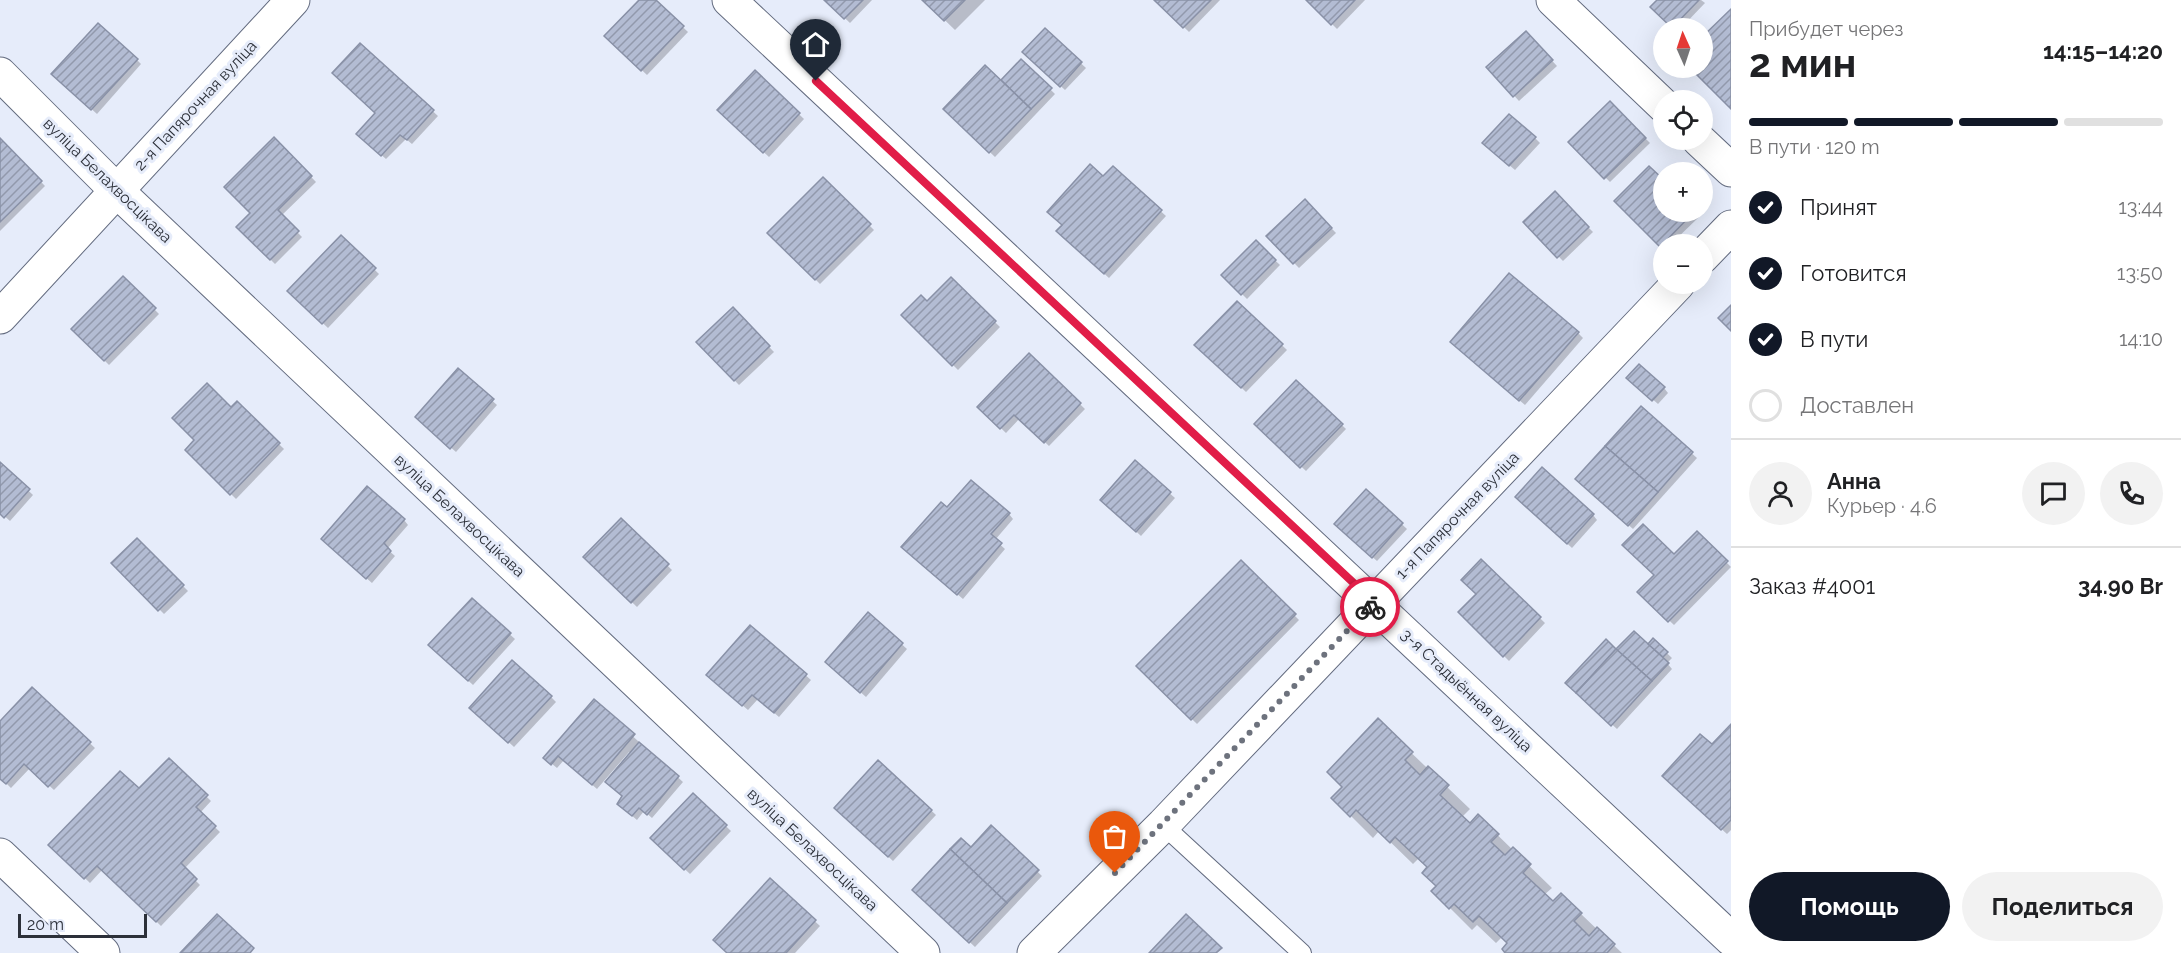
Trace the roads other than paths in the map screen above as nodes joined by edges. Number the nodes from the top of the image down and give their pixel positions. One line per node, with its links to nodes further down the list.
1 (293, 0): 8 (street, 2-я Папярочная вуліца)
2 (729, 0): 13 (street, 3-я Стадыённая вуліца)
3 (1553, 0): 5 (street)
4 (0, 74): 8 (street, вуліца Белахвосцікава)
5 (1653, 95)
6 (1710, 150): 7 (street)
7 (1731, 170)
8 (116, 190): 12 (street, 2-я Папярочная вуліца); 18 (street, вуліца Белахвосцікава)
9 (1731, 227): 10 (street)
10 (1713, 246)
11 (1667, 294): 13 (street, 1-я Папярочная вуліца)
12 (0, 317)
13 (1374, 602): 14 (street, 1-я Папярочная вуліца); 16 (street, 3-я Стадыённая вуліца)
14 (1163, 825): 19 (street, 1-я Папярочная вуліца); 20 (lane)
15 (0, 855): 17 (street)
16 (1731, 939)
17 (103, 953)
18 (923, 953)
19 (1034, 953)
20 (1302, 953)

